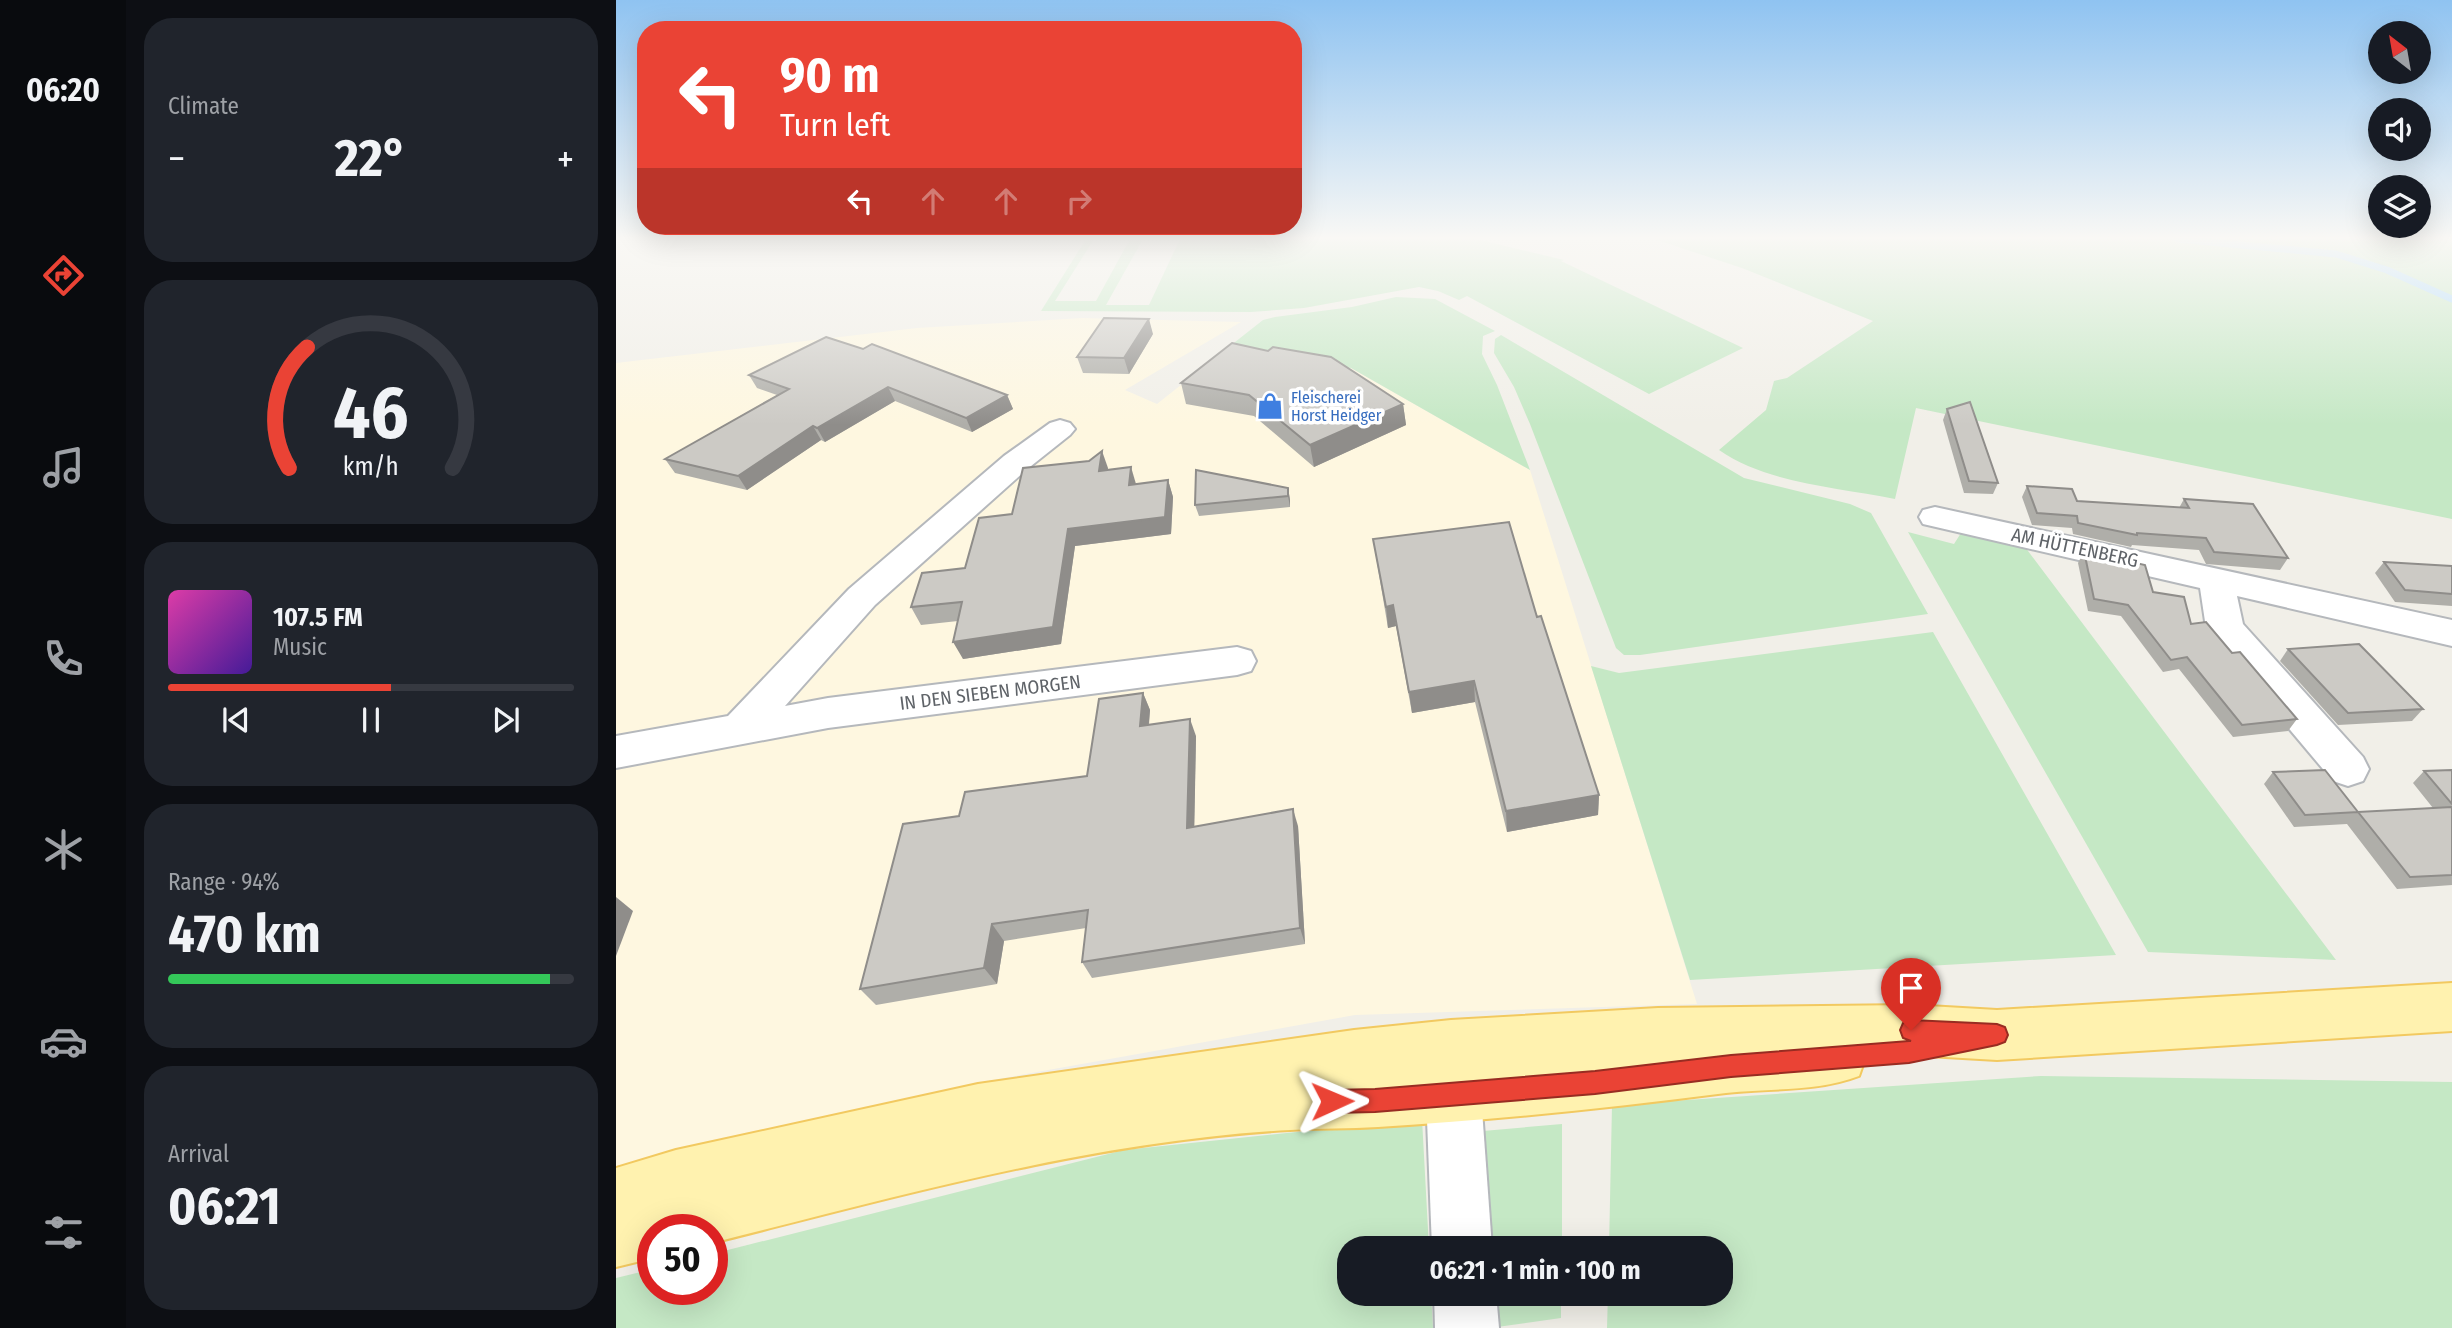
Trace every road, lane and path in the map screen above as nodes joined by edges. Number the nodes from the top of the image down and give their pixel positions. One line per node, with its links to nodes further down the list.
1 (1060, 429): 6 (street)
2 (1935, 517): 3 (street, AM HÜTTENBERG)
3 (2216, 578): 4 (street, AM HÜTTENBERG); 8 (street)
4 (2452, 633)
5 (1237, 661): 6 (street, IN DEN SIEBEN MORGEN)
6 (742, 727): 7 (street, IN DEN SIEBEN MORGEN)
7 (616, 752)
8 (2348, 769)
9 (2452, 1007): 10 (main road)
10 (1452, 1070): 11 (main road); 12 (street); 13 (main road)
11 (616, 1197)
12 (1461, 1236)
13 (616, 1237)
14 (1466, 1306): 15 (street)
15 (1467, 1328)

